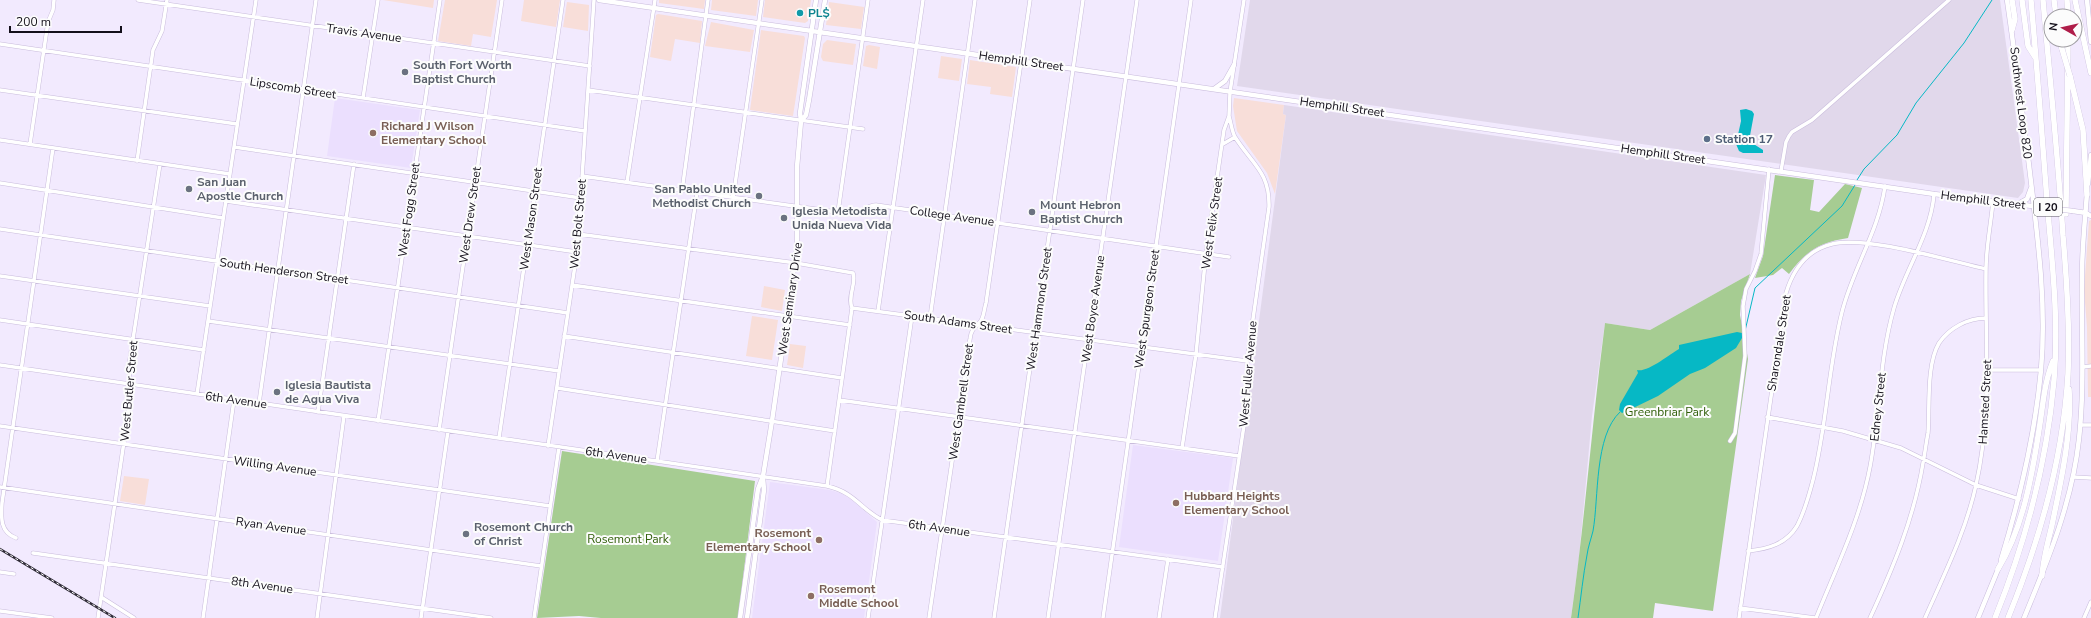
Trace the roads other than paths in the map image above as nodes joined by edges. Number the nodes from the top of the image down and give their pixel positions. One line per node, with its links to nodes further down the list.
1 (54, 0): 49 (street)
2 (138, 0): 32 (street, Travis Avenue)
3 (256, 0): 35 (street)
4 (316, 0): 37 (street)
5 (378, 0): 41 (street)
6 (440, 0): 44 (street, West Fogg Street)
7 (502, 0): 50 (street, West Drew Street)
8 (562, 0): 53 (street, West Mason Street)
9 (594, 0): 57 (street, West Bolt Street)
10 (599, 0): 33 (main road, Hemphill Street)
11 (655, 0): 33 (street)
12 (708, 0): 34 (street)
13 (762, 0): 36 (street)
14 (816, 0): 39 (main road, West Seminary Drive)
15 (825, 0): 40 (main road, West Seminary Drive)
16 (868, 0): 42 (street)
17 (923, 0): 46 (street)
18 (975, 0): 51 (street)
19 (1030, 0): 54 (street, West Gambrell Street)
20 (1083, 0): 58 (street, West Hammond Street)
21 (1137, 0): 60 (street, West Boyce Avenue)
22 (1191, 0): 62 (street, West Spurgeon Street)
23 (1244, 0): 55 (street, West Felix Street)
24 (1949, 0): 95 (street)
25 (2007, 0): 38 (main road, Southwest Loop 820)
26 (2012, 0): 38 (highway)
27 (2022, 0): 52 (highway)
28 (2031, 0): 52 (highway, I 20)
29 (2043, 0): 135 (highway, I 20)
30 (2075, 0): 59 (highway)
31 (2087, 0): 43 (main road)
32 (167, 2): 35 (street, Travis Avenue); 56 (street)
33 (654, 8): 34 (main road, Hemphill Street); 70 (street)
34 (706, 15): 36 (main road, Hemphill Street); 71 (street)
35 (253, 17): 37 (street, Travis Avenue); 61 (street)
36 (759, 23): 39 (main road, Hemphill Street); 74 (street)
37 (313, 26): 41 (street, Travis Avenue); 63 (street)
38 (2012, 30): 103 (main road, Southwest Loop 820)
39 (812, 31): 40 (main road, Hemphill Street); 77 (main road, West Seminary Drive)
40 (820, 33): 42 (main road, Hemphill Street); 77 (main road, West Seminary Drive)
41 (373, 34): 44 (street, Travis Avenue); 69 (street)
42 (863, 38): 46 (main road, Hemphill Street); 80 (street)
43 (2091, 42)
44 (433, 43): 50 (street, Travis Avenue); 72 (street, West Fogg Street)
45 (0, 44): 49 (street, Lipscomb Street)
46 (916, 46): 51 (main road, Hemphill Street); 119 (street)
47 (2062, 48): 109 (highway, bridge)
48 (2068, 48): 135 (highway)
49 (44, 50): 56 (street, Lipscomb Street); 68 (street)
50 (494, 52): 53 (street, Travis Avenue); 75 (street, West Drew Street)
51 (968, 54): 54 (main road, Hemphill Street); 124 (street)
52 (2036, 60): 183 (highway, I 20)
53 (554, 61): 57 (street, Travis Avenue); 79 (street, West Mason Street)
54 (1021, 61): 58 (main road, Hemphill Street); 128 (street, West Gambrell Street)
55 (1234, 65): 64 (main road); 67 (street, West Felix Street)
56 (150, 66): 61 (street, Lipscomb Street); 73 (street)
57 (590, 66): 66 (street, West Bolt Street)
58 (1073, 69): 60 (main road, Hemphill Street); 131 (street, West Hammond Street)
59 (2091, 73)
60 (1126, 77): 62 (main road, Hemphill Street); 136 (street, West Boyce Avenue)
61 (244, 80): 63 (street, Lipscomb Street); 78 (street)
62 (1179, 84): 64 (main road, Hemphill Street); 139 (street, West Spurgeon Street)
63 (304, 89): 69 (street, Lipscomb Street); 90 (street)
64 (1214, 89): 67 (main road, Hemphill Street)
65 (0, 90): 68 (street)
66 (588, 90): 70 (street); 82 (street, West Bolt Street)
67 (1230, 92): 76 (street, West Felix Street); 94 (main road, Hemphill Street)
68 (37, 96): 73 (street); 85 (street)
69 (363, 98): 72 (street, Lipscomb Street)
70 (640, 98): 71 (street); 100 (street)
71 (694, 105): 74 (street); 105 (street)
72 (424, 107): 75 (street, Lipscomb Street); 96 (street, West Fogg Street)
73 (144, 111): 78 (street); 91 (street)
74 (746, 112): 77 (street); 111 (street)
75 (485, 116): 79 (street, Lipscomb Street); 99 (street, West Drew Street)
76 (1229, 116): 83 (street, West Fuller Avenue); 86 (street, West Felix Street)
77 (801, 121): 80 (street); 117 (main road, West Seminary Drive)
78 (237, 124): 87 (street)
79 (545, 125): 82 (street, Lipscomb Street); 106 (street, West Mason Street)
80 (850, 127): 81 (street); 122 (street)
81 (862, 129)
82 (585, 131): 98 (street, West Bolt Street)
83 (1235, 137): 86 (street); 185 (street, West Fuller Avenue)
84 (0, 140): 85 (street)
85 (30, 144): 88 (street)
86 (1223, 144): 143 (street, West Felix Street)
87 (234, 147): 90 (street); 97 (street)
88 (53, 148): 91 (street); 104 (street)
89 (2091, 154): 109 (main road)
90 (294, 156): 93 (street); 120 (street)
91 (137, 161): 92 (street)
92 (160, 164): 97 (street); 118 (street, West Butler Street)
93 (354, 164): 96 (street); 127 (street)
94 (1769, 169): 95 (main road, Hemphill Street); 224 (street)
95 (1781, 171): 102 (main road, Hemphill Street)
96 (414, 173): 99 (street); 129 (street, West Fogg Street)
97 (230, 174): 112 (street)
98 (582, 176): 100 (street, College Avenue); 110 (street, West Bolt Street)
99 (475, 182): 106 (street); 134 (street, West Drew Street)
100 (628, 182): 105 (street, College Avenue)
101 (0, 183): 104 (street)
102 (1885, 186): 108 (main road, Hemphill Street); 137 (street)
103 (2031, 186): 115 (main road); 116 (main road, Southwest Loop 820)
104 (46, 190): 118 (street); 133 (street)
105 (682, 190): 107 (street, College Avenue)
106 (535, 191): 110 (street); 138 (street, West Mason Street)
107 (697, 193): 111 (street, College Avenue); 140 (street)
108 (1934, 194): 113 (main road, Hemphill Street); 144 (street, Edney Street)
109 (2087, 195): 114 (main road); 123 (main road)
110 (581, 198): 132 (street, West Bolt Street)
111 (733, 198): 117 (street, College Avenue)
112 (226, 201): 120 (street); 126 (street)
113 (1993, 201): 115 (main road, Hemphill Street); 148 (street, Hamsted Street)
114 (2091, 202)
115 (2017, 204): 116 (main road, Hemphill Street)
116 (2034, 206): 123 (main road, Hemphill Street, bridge); 193 (main road, Southwest Loop 820)
117 (798, 207): 122 (street, College Avenue); 147 (main road, West Seminary Drive)
118 (153, 208): 126 (street); 141 (street, West Butler Street)
119 (892, 208): 122 (street, College Avenue); 124 (street, College Avenue); 161 (street)
120 (287, 210): 127 (street); 149 (street)
121 (2091, 211): 123 (main road)
122 (838, 212)
123 (2086, 213): 125 (main road); 189 (main road)
124 (945, 215): 128 (street, College Avenue); 165 (street)
125 (2091, 216)
126 (223, 218): 146 (street)
127 (346, 218): 129 (street); 151 (street)
128 (997, 223): 131 (street, College Avenue); 170 (street, West Gambrell Street)
129 (406, 227): 134 (street); 154 (street, West Fogg Street)
130 (0, 229): 133 (street, South Henderson Street)
131 (1050, 231): 136 (street, College Avenue); 173 (street, West Hammond Street)
132 (578, 234): 140 (street); 142 (street, West Bolt Street)
133 (40, 235): 141 (street, South Henderson Street); 152 (street)
134 (467, 236): 138 (street); 156 (street, West Drew Street)
135 (2063, 237): 195 (highway, I 20)
136 (1103, 238): 139 (street, College Avenue); 177 (street, West Boyce Avenue)
137 (1867, 244): 144 (street, Sharondale Street); 208 (street, Sharondale Street); 216 (street)
138 (527, 245): 142 (street); 159 (street, West Mason Street)
139 (1155, 246): 143 (street, College Avenue); 178 (street, West Spurgeon Street)
140 (689, 248): 147 (street); 157 (street)
141 (146, 251): 146 (street, South Henderson Street); 155 (street, West Butler Street)
142 (577, 252): 153 (street, West Bolt Street)
143 (1206, 253): 145 (street, College Avenue); 182 (street, West Felix Street)
144 (1916, 253): 148 (street, Sharondale Street); 223 (street, Edney Street)
145 (1229, 257)
146 (217, 261): 149 (street, South Henderson Street); 158 (street)
147 (796, 263): 160 (street); 163 (main road, West Seminary Drive)
148 (1986, 269): 166 (street, Hamsted Street)
149 (278, 270): 151 (street, South Henderson Street); 172 (street)
150 (0, 276): 152 (street)
151 (337, 279): 154 (street, South Henderson Street); 175 (street)
152 (33, 280): 155 (street); 169 (street)
153 (572, 286): 157 (street); 162 (street, West Bolt Street)
154 (398, 288): 156 (street, South Henderson Street); 179 (street, West Fogg Street)
155 (140, 296): 158 (street); 176 (street, West Butler Street)
156 (458, 297): 159 (street, South Henderson Street); 184 (street, West Drew Street)
157 (681, 302): 163 (street); 181 (street)
158 (210, 306): 168 (street)
159 (519, 306): 162 (street, South Henderson Street); 186 (street, West Mason Street)
160 (852, 308): 161 (street, South Adams Street); 171 (street)
161 (878, 311): 164 (street, South Adams Street)
162 (568, 313): 174 (street, West Bolt Street)
163 (788, 315): 171 (street); 191 (main road, West Seminary Drive)
164 (912, 316): 165 (street, South Adams Street); 204 (street)
165 (930, 318): 170 (street, South Adams Street)
166 (1986, 318): 192 (street, Hamsted Street); 231 (street)
167 (0, 320): 169 (street)
168 (208, 321): 172 (street); 180 (street)
169 (26, 324): 176 (street); 190 (street)
170 (976, 324): 173 (street, South Adams Street); 207 (street, West Gambrell Street)
171 (850, 325): 196 (street)
172 (270, 330): 175 (street); 202 (street)
173 (1035, 332): 177 (street, South Adams Street); 212 (street, West Hammond Street)
174 (564, 336): 181 (street); 194 (street, West Bolt Street)
175 (328, 339): 179 (street); 205 (street)
176 (133, 340): 180 (street); 197 (street, West Butler Street)
177 (1088, 340): 178 (street, South Adams Street); 220 (street, West Boyce Avenue)
178 (1142, 347): 182 (street, South Adams Street); 222 (street, West Spurgeon Street)
179 (389, 348): 184 (street); 209 (street, West Fogg Street)
180 (204, 350): 199 (street)
181 (673, 352): 191 (street); 203 (street)
182 (1196, 354): 185 (street, South Adams Street); 228 (street, West Felix Street)
183 (2056, 355): 262 (highway); 295 (highway, I 20)
184 (449, 356): 186 (street); 217 (street, West Drew Street)
185 (1247, 361): 229 (street, West Fuller Avenue)
186 (510, 363): 194 (street); 221 (street, West Mason Street)
187 (0, 365): 190 (street, 6th Avenue)
188 (2091, 366): 189 (street)
189 (2083, 367): 211 (main road)
190 (21, 368): 197 (street, 6th Avenue); 215 (street)
191 (780, 368): 196 (street); 210 (main road, West Seminary Drive)
192 (1987, 370): 193 (street); 237 (street, Hamsted Street)
193 (2041, 370): 242 (main road, Southwest Loop 820)
194 (559, 371): 198 (street, West Bolt Street)
195 (2068, 374): 265 (highway); 296 (highway, I 20)
196 (842, 378): 201 (street)
197 (130, 384): 199 (street, 6th Avenue); 225 (street, West Butler Street)
198 (557, 388): 203 (street); 226 (street, West Bolt Street)
199 (197, 394): 200 (street, 6th Avenue)
200 (234, 400): 202 (street, 6th Avenue); 230 (street)
201 (839, 400): 204 (street); 219 (street)
202 (260, 403): 205 (street, 6th Avenue)
203 (666, 404): 210 (street); 232 (street)
204 (899, 408): 207 (street); 246 (street)
205 (318, 412): 206 (street, 6th Avenue)
206 (344, 416): 209 (street, 6th Avenue); 233 (street)
207 (958, 416): 212 (street); 247 (street, West Gambrell Street)
208 (1767, 418): 216 (street); 253 (street, Sharondale Street)
209 (378, 421): 217 (street, 6th Avenue)
210 (772, 421): 219 (street); 234 (main road, West Seminary Drive)
211 (2080, 424): 213 (street); 235 (main road)
212 (1022, 425): 220 (street); 249 (street, West Hammond Street)
213 (2091, 425)
214 (0, 426): 215 (street, Willing Avenue)
215 (14, 428): 225 (street, Willing Avenue); 240 (street)
216 (1823, 428): 223 (street); 253 (street)
217 (438, 430): 218 (street, 6th Avenue)
218 (448, 431): 221 (street, 6th Avenue); 241 (street)
219 (835, 431): 238 (street)
220 (1075, 433): 222 (street); 251 (street, West Boyce Avenue)
221 (499, 438): 226 (street, 6th Avenue)
222 (1129, 440): 228 (street); 255 (street, West Spurgeon Street)
223 (1874, 440): 231 (street); 291 (street, Edney Street)
224 (1730, 441)
225 (124, 444): 230 (street, Willing Avenue); 243 (street, West Butler Street)
226 (548, 446): 227 (street, 6th Avenue)
227 (559, 447): 232 (street, 6th Avenue); 244 (street)
228 (1182, 448): 229 (street)
229 (1239, 456): 261 (street, West Fuller Avenue)
230 (226, 458): 233 (street, Willing Avenue); 245 (street)
231 (1924, 459): 237 (street); 292 (street)
232 (657, 461): 234 (street, 6th Avenue)
233 (336, 474): 241 (street, Willing Avenue); 248 (street)
234 (763, 476): 238 (street, 6th Avenue); 257 (main road, West Seminary Drive); 259 (main road, West Seminary Drive)
235 (2073, 477): 236 (street); 265 (main road)
236 (2091, 478)
237 (1976, 485): 242 (street); 293 (street, Hamsted Street)
238 (827, 486): 246 (street, 6th Avenue)
239 (0, 487): 240 (street, Ryan Avenue)
240 (5, 487): 243 (street, Ryan Avenue); 250 (street)
241 (439, 490): 244 (street, Willing Avenue); 252 (street)
242 (2019, 499): 262 (main road, Southwest Loop 820)
243 (116, 504): 245 (street, Ryan Avenue); 258 (street, West Butler Street)
244 (550, 506): 260 (street)
245 (217, 518): 248 (street, Ryan Avenue); 266 (street)
246 (882, 520): 247 (street, 6th Avenue); 283 (street)
247 (942, 528): 249 (street, 6th Avenue); 284 (street, West Gambrell Street)
248 (328, 535): 252 (street, Ryan Avenue); 267 (street)
249 (1006, 537): 251 (street, 6th Avenue); 285 (street, West Hammond Street)
250 (16, 538)
251 (1059, 544): 255 (street, 6th Avenue); 286 (street, West Boyce Avenue)
252 (430, 550): 260 (street, Ryan Avenue); 270 (street)
253 (1748, 551): 271 (street, Sharondale Street)
254 (33, 552): 258 (street, 8th Avenue)
255 (1113, 552): 256 (street, 6th Avenue); 287 (street, West Spurgeon Street)
256 (1168, 559): 261 (street, 6th Avenue); 288 (street)
257 (747, 562): 259 (main road); 281 (main road, West Seminary Drive)
258 (106, 563): 266 (street, 8th Avenue); 268 (street, West Butler Street)
259 (754, 563): 282 (main road, West Seminary Drive)
260 (542, 566): 280 (street)
261 (1223, 567): 289 (street, West Fuller Avenue)
262 (1998, 569): 294 (main road, Southwest Loop 820)
263 (0, 572): 264 (street)
264 (14, 574)
265 (2042, 576): 297 (main road)
266 (209, 578): 267 (street, 8th Avenue); 276 (street)
267 (320, 594): 270 (street, 8th Avenue); 277 (street)
268 (101, 597): 274 (street, West Butler Street); 275 (street)
269 (2091, 602): 298 (street)
270 (422, 608): 278 (street); 279 (street, 8th Avenue)
271 (1740, 608): 290 (street, Sharondale Street); 291 (street)
272 (0, 611): 273 (street)
273 (52, 618)
274 (98, 618)
275 (134, 618)
276 (203, 618)
277 (316, 618)
278 (420, 618)
279 (491, 618)
280 (534, 618)
281 (740, 618)
282 (747, 618)
283 (868, 618)
284 (929, 618)
285 (994, 618)
286 (1048, 618)
287 (1103, 618)
288 (1159, 618)
289 (1215, 618)
290 (1739, 618)
291 (1815, 618)
292 (1870, 618)
293 (1924, 618)
294 (1978, 618)
295 (1996, 618)
296 (2008, 618)
297 (2024, 618)
298 (2084, 618)

